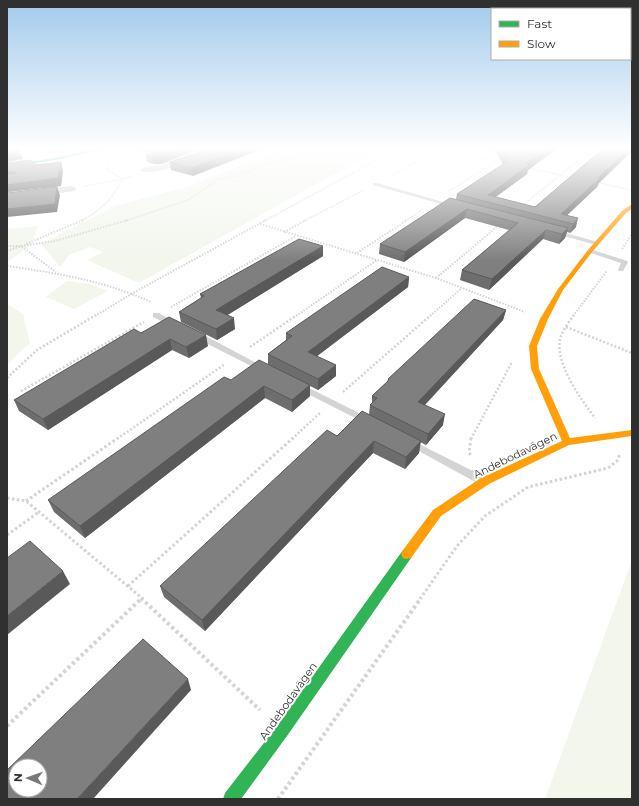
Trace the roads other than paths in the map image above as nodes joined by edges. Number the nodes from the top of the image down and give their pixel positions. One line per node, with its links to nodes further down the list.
1 (381, 186): 5 (lane)
2 (71, 189): 3 (street)
3 (7, 197)
4 (632, 206): 7 (street, Andebodavägen)
5 (458, 207)
6 (550, 231): 7 (lane)
7 (596, 243): 8 (street, Andebodavägen)
8 (590, 250): 9 (lane); 16 (street, Andebodavägen)
9 (621, 270)
10 (156, 315): 11 (lane)
11 (272, 373)
12 (292, 382): 13 (lane)
13 (374, 424)
14 (632, 433): 16 (street)
15 (401, 438): 17 (lane)
16 (567, 442): 17 (street, Andebodavägen)
17 (484, 481): 18 (street, Andebodavägen)
18 (231, 799)

